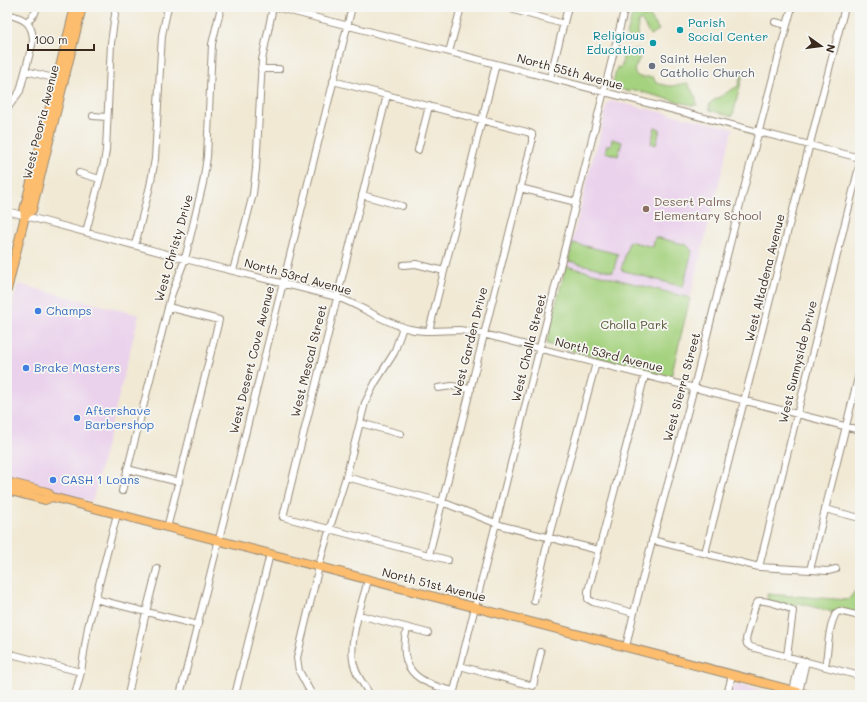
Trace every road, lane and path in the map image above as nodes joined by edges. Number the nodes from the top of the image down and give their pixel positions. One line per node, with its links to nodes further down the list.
1 (37, 7): 16 (street)
2 (74, 7): 27 (main road, West Peoria Avenue)
3 (82, 7): 27 (main road, West Peoria Avenue)
4 (116, 7): 34 (street)
5 (168, 7): 54 (street)
6 (221, 7): 55 (street, West Christy Drive)
7 (274, 7): 20 (street, North 55th Avenue); 23 (street)
8 (352, 7): 20 (street, West Desert Cove Avenue)
9 (461, 7): 21 (street)
10 (568, 7): 18 (street)
11 (625, 7): 29 (street, West Cholla Street)
12 (792, 7): 19 (street, West Sierra Street)
13 (845, 7): 40 (street, West Altadena Avenue)
14 (514, 9): 18 (street)
15 (7, 14): 16 (street)
16 (27, 22): 25 (street)
17 (775, 22): 19 (street)
18 (564, 24): 26 (street)
19 (787, 25): 38 (street, West Sierra Street)
20 (348, 26): 21 (street, North 55th Avenue); 28 (street, West Desert Cove Avenue)
21 (449, 52): 22 (street, North 55th Avenue)
22 (496, 64): 26 (street, North 55th Avenue); 35 (street)
23 (261, 69): 24 (street); 36 (street)
24 (279, 69)
25 (26, 71): 27 (street); 32 (street)
26 (550, 78): 29 (street, North 55th Avenue)
27 (60, 80): 52 (main road, West Peoria Avenue)
28 (333, 81): 30 (street); 59 (street, West Desert Cove Avenue)
29 (603, 92): 38 (street, North 55th Avenue); 49 (street, West Cholla Street)
30 (387, 95): 31 (street); 48 (street, West Mescal Street)
31 (429, 106): 35 (street); 42 (street)
32 (7, 109)
33 (92, 116): 34 (street)
34 (107, 118): 46 (street)
35 (482, 119): 47 (street, West Garden Drive); 58 (street)
36 (258, 129): 37 (street); 57 (street)
37 (266, 129)
38 (758, 132): 40 (street, North 55th Avenue); 71 (street, West Sierra Street)
39 (7, 135): 41 (street)
40 (810, 145): 43 (street, North 55th Avenue); 73 (street, West Altadena Avenue)
41 (7, 147)
42 (418, 150)
43 (860, 158)
44 (860, 163): 74 (street, West Sunnyside Drive)
45 (79, 173): 46 (street)
46 (100, 179): 53 (street)
47 (520, 188): 49 (street); 65 (street, West Garden Drive)
48 (362, 195): 50 (street); 61 (street, West Mescal Street)
49 (576, 202): 66 (street, West Cholla Street)
50 (402, 206)
51 (7, 212): 52 (street, North 53rd Avenue)
52 (25, 216): 53 (street, North 53rd Avenue); 60 (main road, West Peoria Avenue)
53 (86, 232): 54 (street, North 53rd Avenue)
54 (135, 245): 55 (street, North 53rd Avenue)
55 (184, 259): 57 (street, North 53rd Avenue); 62 (street, West Christy Drive)
56 (403, 264): 58 (street)
57 (233, 271): 59 (street, North 53rd Avenue)
58 (444, 271): 64 (street)
59 (283, 284): 61 (street, North 53rd Avenue); 95 (street, West Desert Cove Avenue)
60 (7, 290)
61 (337, 297): 63 (street, North 53rd Avenue); 92 (street, West Mescal Street)
62 (168, 307): 79 (street, West Christy Drive); 82 (street)
63 (404, 327): 64 (street, North 53rd Avenue); 75 (street)
64 (429, 331): 65 (street, North 53rd Avenue)
65 (483, 334): 66 (street, North 53rd Avenue); 72 (street, West Garden Drive)
66 (540, 348): 67 (street, North 53rd Avenue); 90 (street, West Cholla Street)
67 (596, 363): 69 (street, North 53rd Avenue); 93 (street)
68 (860, 370): 76 (street)
69 (645, 375): 71 (street, North 53rd Avenue); 96 (street)
70 (438, 388): 72 (street)
71 (694, 388): 73 (street, North 53rd Avenue); 94 (street, West Sierra Street)
72 (470, 389): 86 (street, West Garden Drive)
73 (745, 401): 74 (street, North 53rd Avenue); 97 (street, West Altadena Avenue)
74 (796, 415): 76 (street, North 53rd Avenue); 102 (street, West Sunnyside Drive)
75 (360, 423): 78 (street); 80 (street)
76 (846, 427): 77 (street, North 53rd Avenue); 87 (street)
77 (860, 430)
78 (401, 434)
79 (127, 469): 82 (street); 84 (street, West Christy Drive)
80 (346, 477): 86 (street); 92 (street)
81 (7, 482): 85 (main road, North 51st Avenue)
82 (179, 482): 91 (street)
83 (7, 490): 85 (main road, North 51st Avenue)
84 (122, 491)
85 (52, 497): 88 (main road, North 51st Avenue)
86 (442, 502): 90 (street); 99 (street, West Garden Drive)
87 (825, 509): 89 (street); 105 (street)
88 (117, 514): 91 (main road, North 51st Avenue); 107 (street)
89 (860, 518)
90 (496, 523): 93 (street); 109 (street, West Cholla Street)
91 (167, 528): 95 (main road, North 51st Avenue)
92 (329, 529): 99 (street); 101 (street)
93 (548, 538): 96 (street); 108 (street)
94 (652, 540): 97 (street); 111 (street, West Sierra Street)
95 (218, 541): 98 (main road, North 51st Avenue); 114 (street, West Desert Cove Avenue)
96 (598, 550): 111 (street)
97 (705, 553): 102 (street)
98 (270, 554): 101 (main road, North 51st Avenue); 133 (street)
99 (429, 556): 100 (street)
100 (448, 560)
101 (319, 567): 106 (main road, North 51st Avenue); 134 (street)
102 (759, 567): 105 (street)
103 (157, 569): 110 (street)
104 (836, 569): 105 (street)
105 (810, 570)
106 (368, 580): 109 (main road, North 51st Avenue); 112 (street)
107 (95, 599): 110 (street); 125 (street)
108 (534, 601)
109 (475, 608): 117 (main road, North 51st Avenue); 123 (street, West Cholla Street)
110 (146, 612): 114 (street); 131 (street)
111 (634, 613): 117 (street, West Sierra Street)
112 (359, 615): 115 (street); 135 (street)
113 (860, 616): 124 (street)
114 (198, 625): 132 (street, West Desert Cove Avenue)
115 (408, 628): 116 (street); 129 (street)
116 (428, 633)
117 (626, 647): 126 (main road, North 51st Avenue)
118 (541, 652): 123 (street)
119 (8, 653): 122 (street); 125 (street)
120 (787, 656): 120 (street); 121 (street)
121 (803, 661): 124 (street); 128 (street)
122 (7, 664)
123 (460, 666): 129 (street, West Cholla Street)
124 (825, 666): 127 (street)
125 (81, 672): 130 (street)
126 (732, 675): 128 (main road, North 51st Avenue); 136 (street)
127 (860, 676)
128 (796, 691): 137 (main road, North 51st Avenue)
129 (453, 693)
130 (76, 695)
131 (128, 695)
132 (180, 695)
133 (235, 695)
134 (312, 695)
135 (370, 695)
136 (727, 695)
137 (810, 695)

